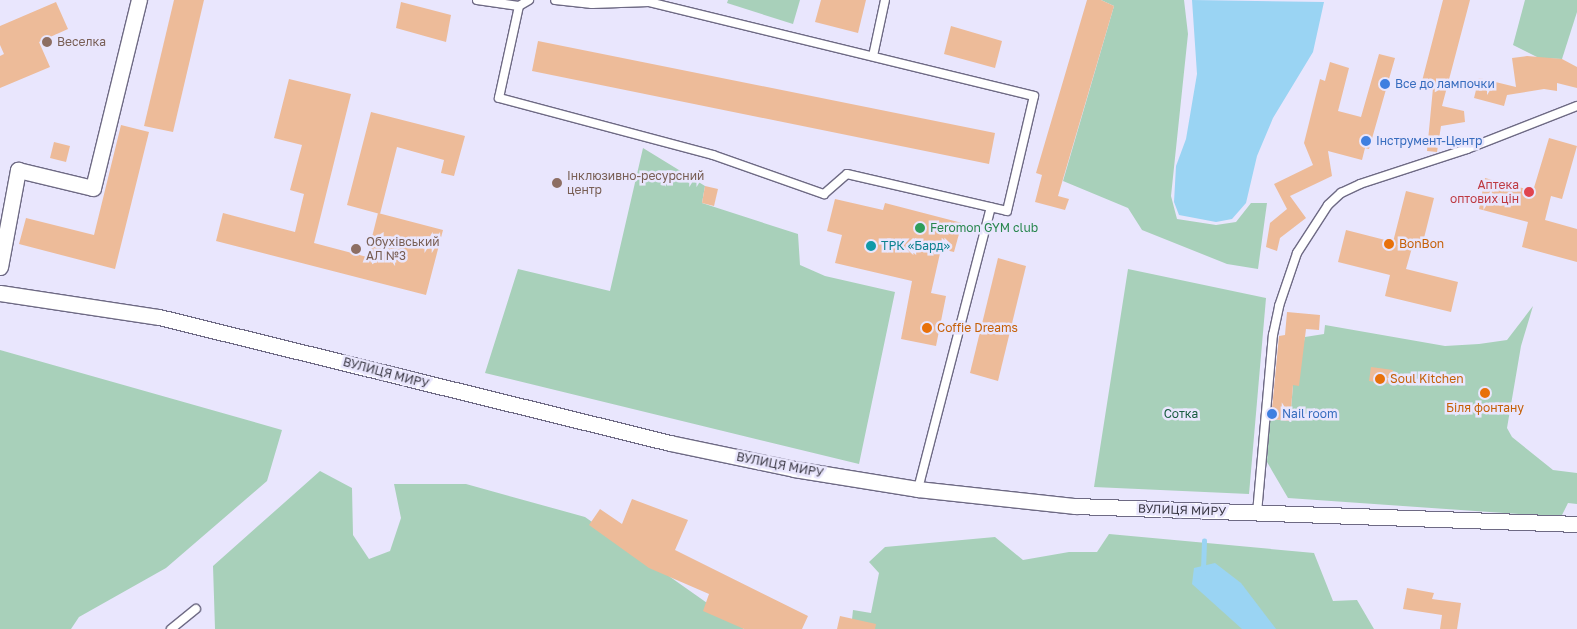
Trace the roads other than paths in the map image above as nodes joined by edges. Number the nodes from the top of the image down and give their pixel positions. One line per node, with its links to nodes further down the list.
1 (139, 0): 11 (street)
2 (477, 0): 7 (lane)
3 (529, 0): 7 (lane)
4 (555, 0): 6 (lane)
5 (885, 0): 8 (lane)
6 (649, 1): 8 (lane)
7 (519, 6): 10 (lane)
8 (873, 56): 10 (lane)
9 (1577, 106): 15 (lane)
10 (991, 207): 14 (lane)
11 (1, 248): 12 (street)
12 (0, 268)
13 (0, 293): 14 (street, ВУЛИЦЯ МИРУ)
14 (918, 489): 15 (street, ВУЛИЦЯ МИРУ)
15 (1257, 513): 16 (street, ВУЛИЦЯ МИРУ)
16 (1577, 524)
17 (196, 608): 18 (lane)
18 (171, 629)

